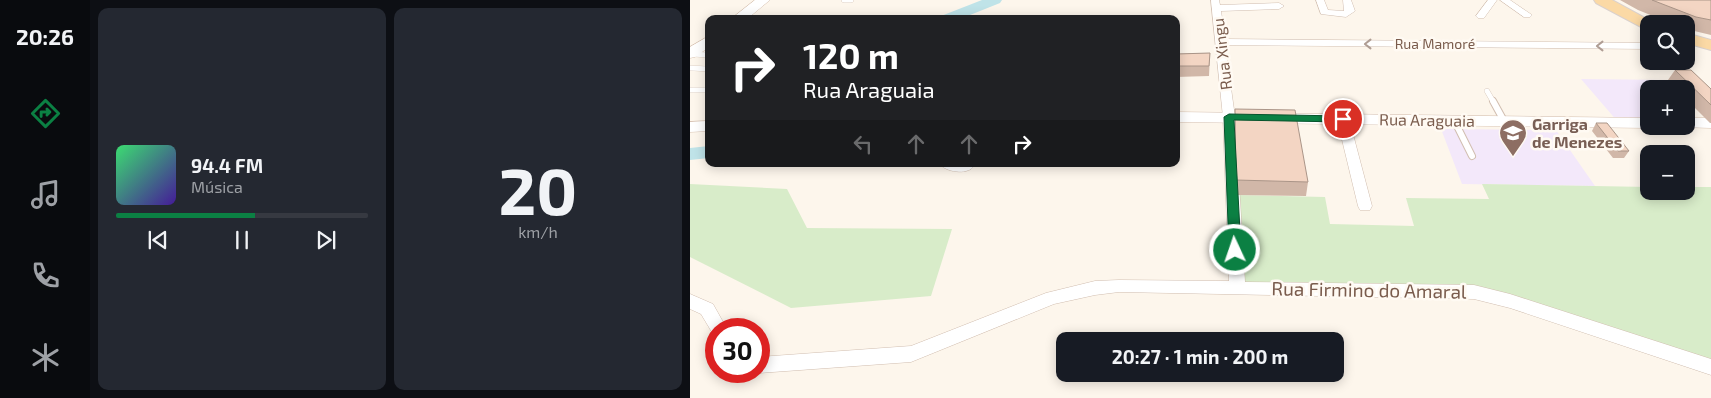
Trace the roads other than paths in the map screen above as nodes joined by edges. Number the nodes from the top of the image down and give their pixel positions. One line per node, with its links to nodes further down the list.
1 (763, 0): 11 (street)
2 (844, 0): 3 (lane)
3 (851, 0)
4 (1320, 0): 5 (street)
5 (1347, 0)
6 (1493, 0): 13 (street)
7 (1504, 0): 12 (street)
8 (1601, 0): 14 (main road)
9 (1216, 4): 10 (street); 16 (street, Rua Xingu)
10 (1279, 6)
11 (743, 15)
12 (1527, 15)
13 (1481, 16)
14 (1640, 20)
15 (1695, 41): 18 (main road)
16 (1221, 42): 19 (street, Rua Mamoré, one-way to 16); 27 (street, Rua Xingu)
17 (705, 44): 21 (street)
18 (1711, 45)
19 (1640, 46)
20 (705, 55): 21 (lane)
21 (690, 59): 22 (lane)
22 (705, 66)
23 (690, 90): 24 (lane)
24 (705, 90)
25 (1487, 91): 30 (lane)
26 (1180, 117): 27 (street, Rua Araguaia)
27 (1229, 117): 28 (street, Rua Araguaia); 38 (street, Rua Xingu)
28 (1343, 119): 29 (street, Rua Araguaia); 37 (street)
29 (1454, 120): 30 (street, Rua Araguaia); 36 (lane)
30 (1504, 121): 31 (street, Rua Araguaia)
31 (1640, 122)
32 (1695, 123): 33 (street)
33 (1711, 123)
34 (705, 126): 35 (street)
35 (690, 127)
36 (1472, 156)
37 (1365, 206)
38 (1237, 287): 41 (street, Rua Firmino do Amaral); 42 (street, Rua Firmino do Amaral)
39 (690, 301): 40 (street)
40 (712, 318)
41 (770, 364)
42 (1711, 367)

